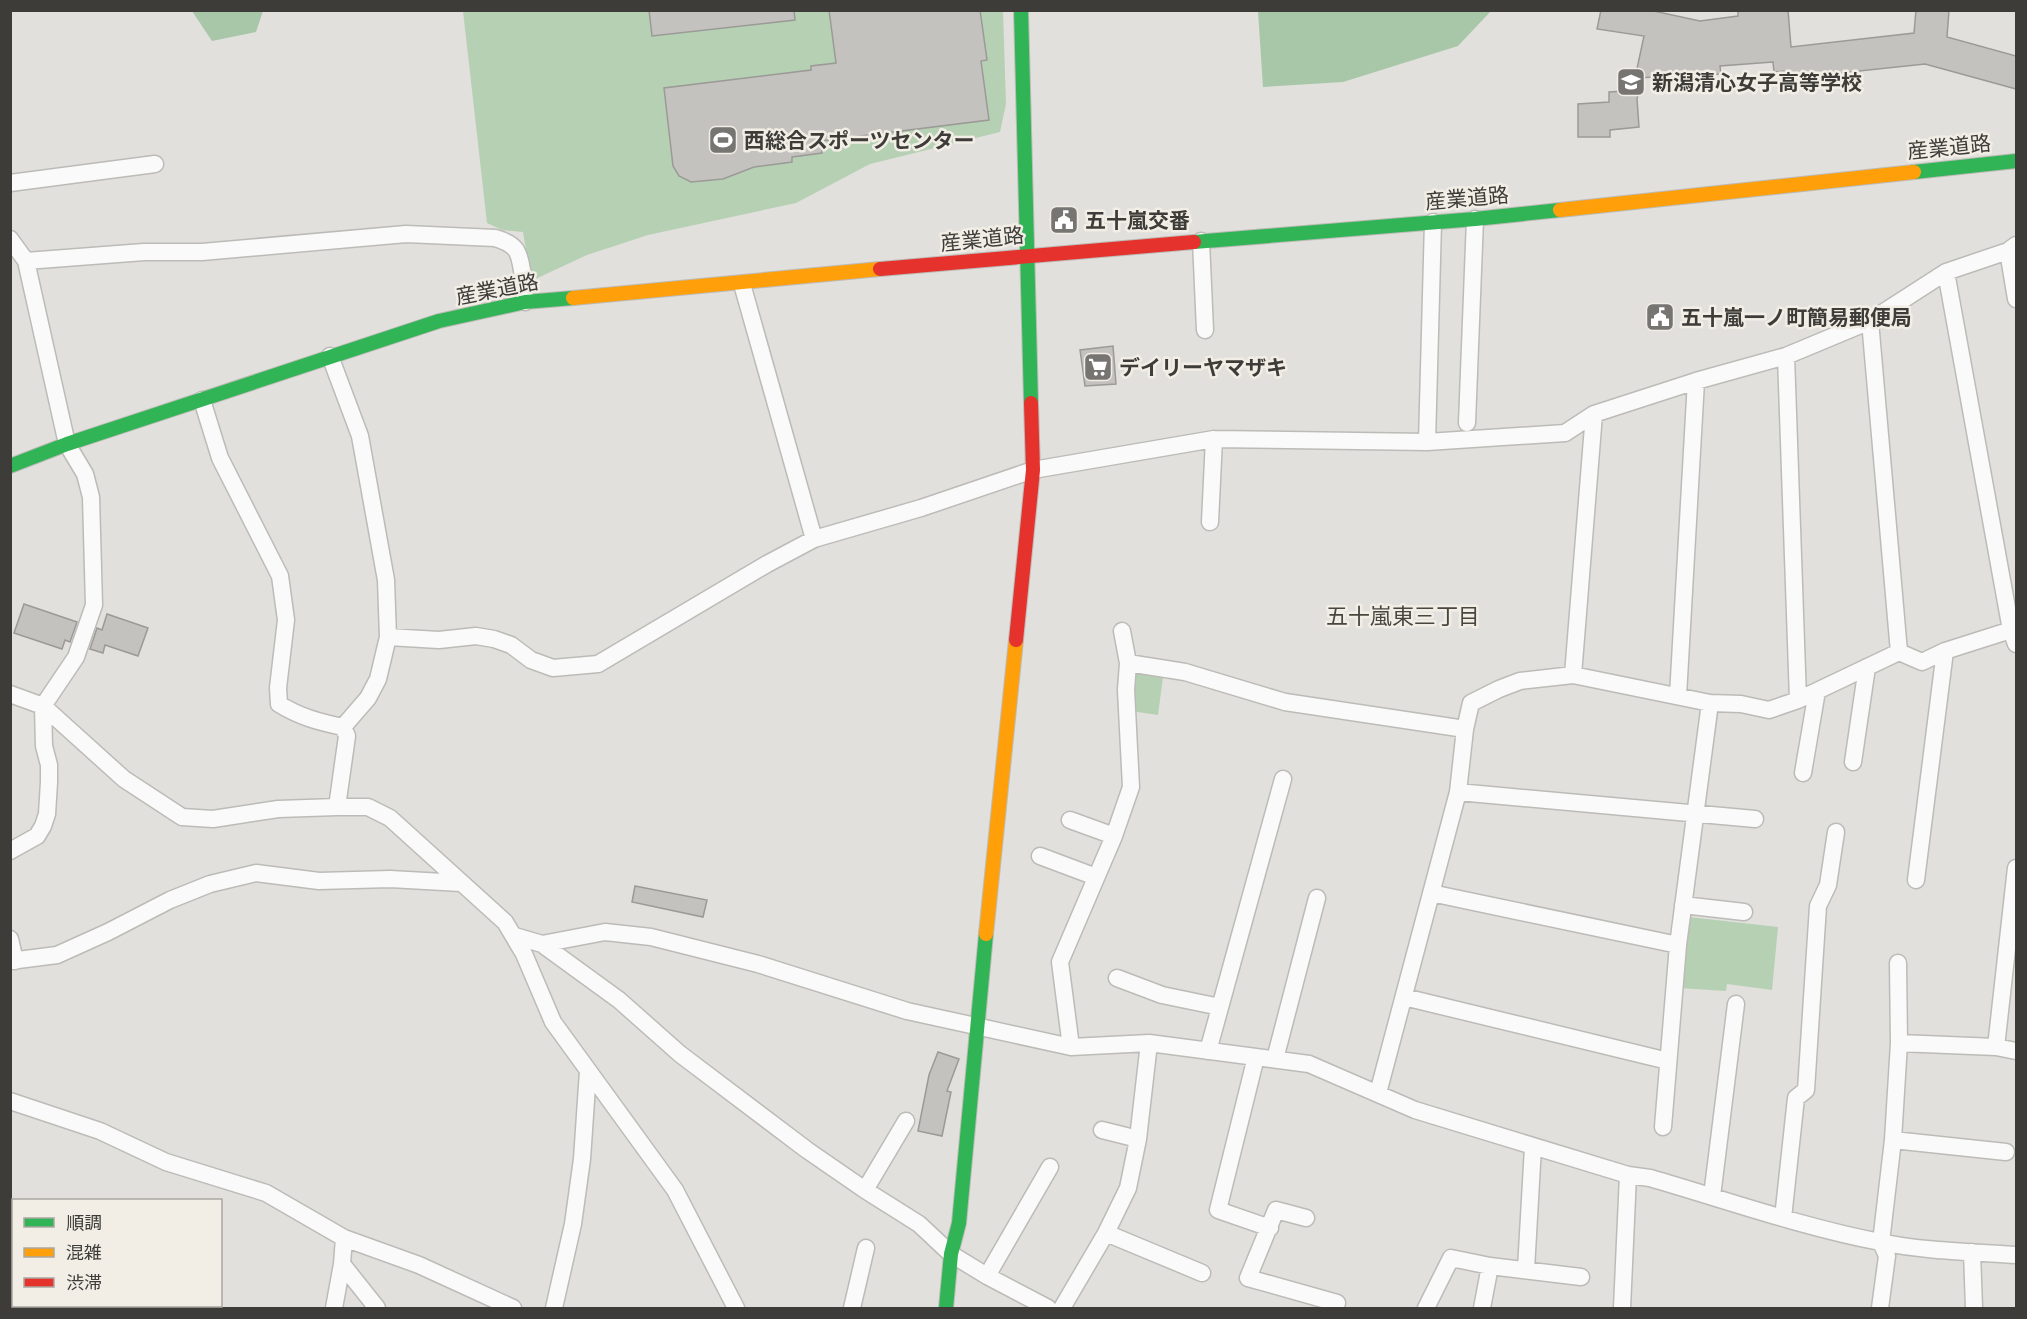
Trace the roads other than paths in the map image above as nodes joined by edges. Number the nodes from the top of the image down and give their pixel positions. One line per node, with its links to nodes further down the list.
1 (1021, 10): 10 (street)
2 (2016, 161): 5 (street, 産業道路)
3 (155, 164): 4 (street)
4 (10, 183)
5 (1475, 219): 6 (street, 産業道路); 23 (street)
6 (1433, 222): 8 (street, 産業道路); 25 (street)
7 (10, 239): 11 (street)
8 (1201, 241): 10 (street, 産業道路); 17 (street)
9 (2012, 248): 12 (street); 14 (street)
10 (1027, 256): 13 (street, 産業道路); 28 (street)
11 (26, 261): 15 (street); 26 (street)
12 (1946, 272): 16 (street); 32 (street)
13 (742, 284): 15 (street, 産業道路); 30 (street)
14 (2016, 299)
15 (525, 302): 18 (street, 産業道路)
16 (1870, 321): 19 (street); 35 (street)
17 (1205, 330)
18 (330, 356): 21 (street, 産業道路); 33 (street)
19 (1786, 356): 20 (street); 42 (street)
20 (1696, 381): 22 (street); 41 (street)
21 (202, 400): 26 (street, 産業道路); 45 (street)
22 (1594, 414): 25 (street); 38 (street)
23 (1467, 423)
24 (1214, 439): 25 (street); 28 (street); 29 (street)
25 (1427, 442)
26 (67, 444): 27 (street, 産業道路); 44 (street)
27 (10, 466)
28 (1033, 470): 30 (street); 77 (street)
29 (1210, 522)
30 (814, 539): 33 (street)
31 (1122, 631): 36 (street)
32 (2014, 637): 34 (street)
33 (388, 638): 45 (street)
34 (1945, 651): 35 (street); 61 (street)
35 (1899, 652): 37 (street)
36 (1128, 663): 46 (street); 56 (street)
37 (1867, 667): 39 (street); 47 (street)
38 (1573, 675): 41 (street); 46 (street)
39 (1817, 691): 42 (street); 48 (street)
40 (10, 694): 44 (street)
41 (1678, 696): 43 (street)
42 (1798, 700): 43 (street)
43 (1710, 703): 52 (street)
44 (43, 706): 51 (street); 57 (street)
45 (343, 727): 51 (street)
46 (1465, 729): 50 (street)
47 (1853, 762)
48 (1803, 773)
49 (1283, 779): 76 (street)
50 (1458, 792): 52 (street); 63 (street)
51 (337, 807): 62 (street)
52 (1696, 814): 53 (street); 65 (street)
53 (1755, 819)
54 (1070, 820): 56 (street)
55 (1836, 832): 102 (street)
56 (1114, 836): 60 (street)
57 (10, 851)
58 (1040, 856): 60 (street)
59 (2016, 868): 81 (street)
60 (1096, 877): 80 (street)
61 (1916, 880)
62 (461, 883): 67 (street); 71 (street)
63 (1431, 893): 70 (street); 74 (street)
64 (1317, 898): 85 (street)
65 (1683, 905): 66 (street); 70 (street)
66 (1744, 912)
67 (514, 936): 69 (street); 87 (street)
68 (10, 939): 71 (street)
69 (542, 944): 77 (street); 99 (street)
70 (1678, 945): 86 (street)
71 (13, 961)
72 (1898, 963): 79 (street)
73 (1117, 978): 76 (street)
74 (1404, 997): 86 (street); 88 (street)
75 (1736, 1004): 100 (street)
76 (1220, 1007): 82 (street)
77 (976, 1027): 80 (street); 109 (street)
78 (1149, 1043): 80 (street); 82 (street); 93 (street)
79 (1899, 1043): 81 (street); 94 (street)
80 (1071, 1047)
81 (1996, 1047): 83 (street)
82 (1208, 1051): 84 (street)
83 (2016, 1051)
84 (1256, 1057): 85 (street); 103 (street)
85 (1275, 1059): 88 (street)
86 (1668, 1061): 91 (street)
87 (588, 1071): 120 (street); 121 (street)
88 (1378, 1093): 95 (street)
89 (10, 1101): 105 (street)
90 (906, 1121): 99 (street)
91 (1663, 1127)
92 (1102, 1130): 93 (street)
93 (1138, 1139): 104 (street)
94 (1893, 1140): 96 (street); 106 (street)
95 (1533, 1148): 98 (street); 113 (street)
96 (2006, 1152)
97 (1050, 1167): 115 (street)
98 (1628, 1175): 100 (street); 129 (street)
99 (865, 1190): 109 (street)
100 (1712, 1196): 102 (street)
101 (1306, 1218): 103 (street)
102 (1783, 1218): 106 (street)
103 (1270, 1228): 126 (street)
104 (1106, 1233): 114 (street); 125 (street)
105 (344, 1238): 111 (street); 119 (street)
106 (1881, 1242): 108 (street); 130 (street)
107 (866, 1248): 122 (street)
108 (1972, 1252): 110 (street); 131 (street)
109 (951, 1254): 115 (street); 123 (street)
110 (2016, 1255)
111 (342, 1264): 117 (street); 118 (street)
112 (1490, 1266): 113 (street); 127 (street); 128 (street)
113 (1526, 1269): 116 (street)
114 (1202, 1273)
115 (987, 1276): 124 (street)
116 (1581, 1277)
117 (334, 1308)
118 (377, 1308)
119 (513, 1308)
120 (554, 1308)
121 (736, 1308)
122 (852, 1308)
123 (946, 1308)
124 (1048, 1308)
125 (1062, 1308)
126 (1335, 1308)
127 (1426, 1308)
128 (1482, 1308)
129 (1622, 1308)
130 (1880, 1308)
131 (1974, 1308)

